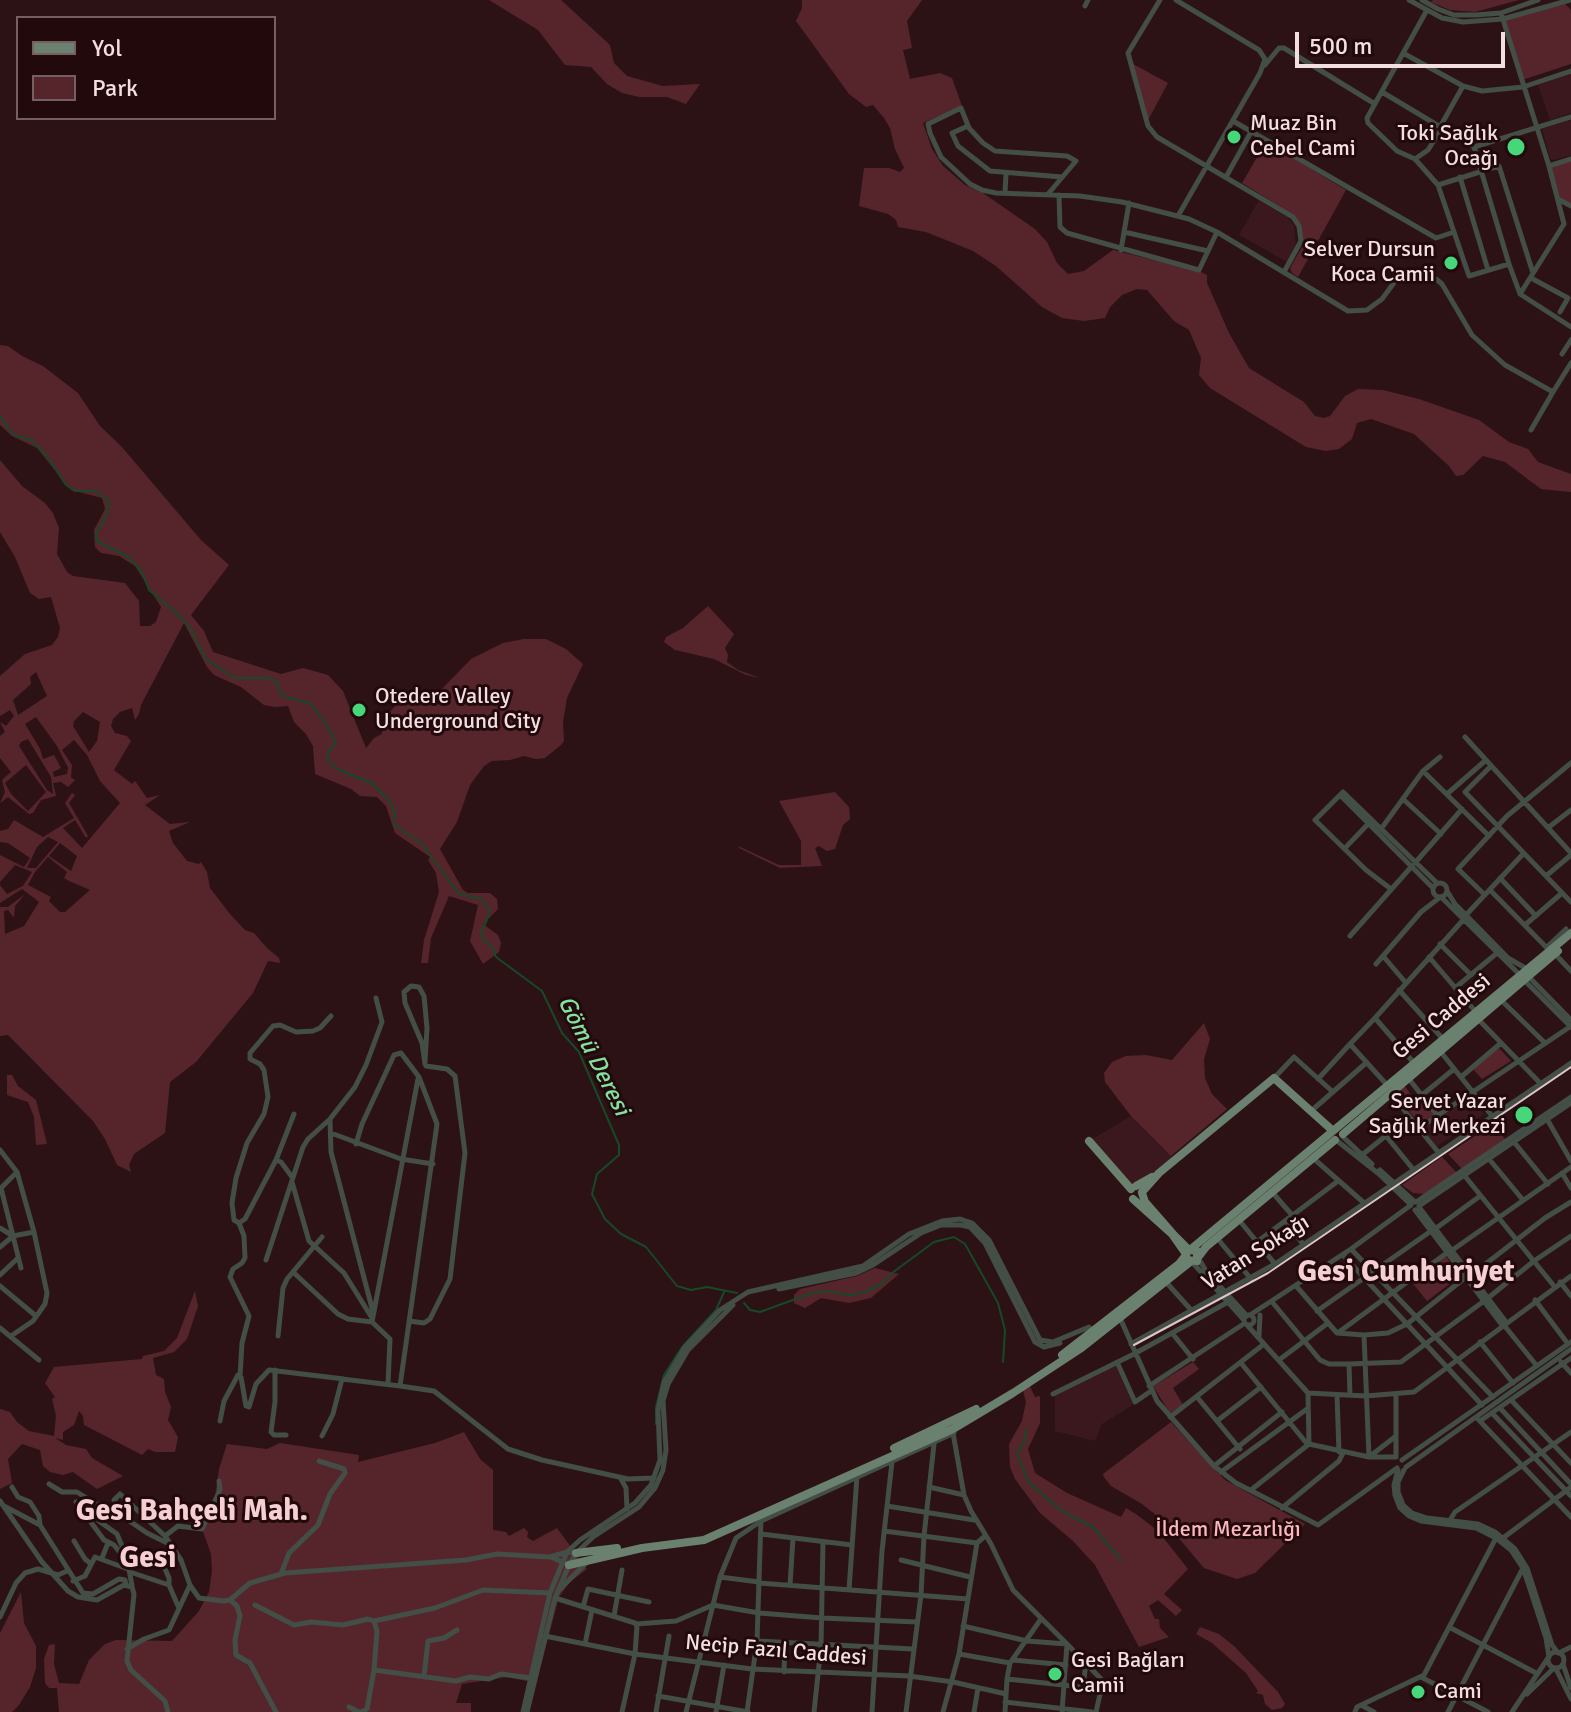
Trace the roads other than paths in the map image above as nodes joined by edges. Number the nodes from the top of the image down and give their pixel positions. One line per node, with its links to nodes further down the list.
1 (1160, 0): 25 (street)
2 (1176, 0): 10 (street)
3 (1409, 0): 7 (street)
4 (1422, 0): 7 (street)
5 (1538, 0): 8 (street)
6 (1570, 0): 8 (street)
7 (1430, 5): 8 (street); 9 (street)
8 (1502, 16): 13 (street)
9 (1403, 53): 12 (street); 14 (street)
10 (1265, 65): 15 (street); 17 (street)
11 (1571, 71): 13 (street)
12 (1463, 86): 13 (street); 19 (street)
13 (1523, 87): 20 (street)
14 (1382, 92): 15 (street); 19 (street)
15 (1375, 104): 23 (street)
16 (1571, 117): 20 (street)
17 (1233, 121): 21 (street); 25 (street)
18 (968, 126): 28 (street); 29 (street); 33 (street)
19 (1441, 127): 22 (street); 23 (street)
20 (1536, 127): 22 (street); 26 (street)
21 (1251, 132): 30 (street); 44 (street)
22 (1474, 147): 27 (street)
23 (1415, 159): 32 (street)
24 (1571, 159): 26 (street)
25 (1207, 166): 30 (street); 39 (street)
26 (1549, 166): 36 (street)
27 (1481, 171): 31 (street); 47 (street); 50 (street)
28 (1006, 174): 29 (street); 33 (street)
29 (1063, 177): 34 (street)
30 (1226, 177): 49 (street)
31 (1460, 177): 32 (street); 48 (street)
32 (1438, 185): 44 (street)
33 (1005, 193): 34 (street)
34 (1048, 194): 35 (street)
35 (1059, 195): 37 (street); 45 (street)
36 (1558, 199): 38 (street); 40 (street)
37 (1129, 203): 39 (street); 42 (street)
38 (1571, 206)
39 (1178, 216): 43 (street)
40 (1564, 224): 41 (street); 50 (street)
41 (1571, 228)
42 (1124, 232): 45 (street); 46 (street)
43 (1217, 232): 46 (street); 49 (street)
44 (1454, 232): 48 (street)
45 (1121, 250): 46 (street)
46 (1208, 251)
47 (1509, 264): 48 (street); 51 (street)
48 (1488, 270)
49 (1284, 272): 57 (street)
50 (1532, 276): 51 (street); 52 (street)
51 (1520, 294): 53 (street)
52 (1560, 312)
53 (1571, 327)
54 (1571, 340): 55 (street)
55 (1562, 354)
56 (1570, 365): 57 (street)
57 (1553, 392): 58 (street)
58 (1531, 430)
59 (1465, 737): 61 (street)
60 (1440, 757): 63 (street)
61 (1489, 763): 64 (street); 67 (street); 71 (street)
62 (1571, 763): 67 (street)
63 (1423, 771): 64 (street); 66 (street)
64 (1447, 794): 68 (street)
65 (1340, 795): 70 (street); 73 (street); 76 (street)
66 (1403, 799): 73 (street); 74 (street)
67 (1524, 801): 71 (street); 72 (street)
68 (1462, 809): 74 (street); 75 (street)
69 (1571, 810): 72 (street)
70 (1369, 823): 76 (street); 79 (street)
71 (1497, 827): 75 (street); 77 (street)
72 (1549, 827): 78 (street)
73 (1381, 829): 79 (street)
74 (1441, 834): 79 (street)
75 (1489, 836): 87 (street)
76 (1345, 848): 83 (street)
77 (1523, 854): 80 (street); 81 (street)
78 (1571, 854): 80 (street)
79 (1414, 864): 82 (street); 83 (street)
80 (1546, 876): 86 (street)
81 (1500, 878): 84 (street); 90 (street)
82 (1434, 888): 85 (street); 88 (street); 92 (street)
83 (1391, 889): 95 (street)
84 (1490, 890): 87 (street); 93 (street)
85 (1447, 891): 88 (street); 91 (street)
86 (1562, 893): 89 (street); 90 (street)
87 (1485, 895): 91 (street)
88 (1440, 898): 91 (street); 92 (street)
89 (1571, 902)
90 (1536, 916): 93 (street)
91 (1465, 917): 97 (street); 99 (street); 105 (street)
92 (1415, 919): 100 (street)
93 (1525, 925): 98 (street)
94 (1569, 931): 98 (main road, Gesi Caddesi)
95 (1350, 936)
96 (1571, 940): 98 (main road, Gesi Caddesi)
97 (1440, 944): 101 (street); 104 (street)
98 (1550, 951): 103 (street); 105 (main road, Gesi Caddesi)
99 (1497, 953): 104 (street); 105 (street)
100 (1383, 956): 102 (street); 106 (street)
101 (1429, 957): 106 (street); 107 (street)
102 (1376, 964)
103 (1571, 971)
104 (1471, 975): 107 (street)
105 (1525, 975): 110 (main road, Gesi Caddesi); 111 (main road, Gesi Caddesi); 114 (street); 115 (street)
106 (1406, 983): 108 (street)
107 (1455, 988): 111 (street)
108 (1399, 990): 113 (street); 116 (street)
109 (376, 998): 143 (street)
110 (1500, 999): 111 (main road, Gesi Caddesi); 118 (street)
111 (1477, 1015): 116 (main road, Gesi Caddesi); 117 (street); 120 (main road, Gesi Caddesi)
112 (331, 1016): 183 (street)
113 (1375, 1018): 119 (street); 125 (street)
114 (1571, 1020)
115 (1571, 1026): 118 (street)
116 (1443, 1040): 125 (main road, Gesi Caddesi)
117 (1501, 1043): 121 (street); 129 (street)
118 (1545, 1043): 121 (street)
119 (1350, 1044): 123 (street); 131 (street)
120 (1439, 1051): 126 (street); 128 (main road, Gesi Caddesi)
121 (1518, 1061): 132 (street); 135 (street)
122 (425, 1062): 122 (street); 233 (street)
123 (1366, 1063): 133 (street); 134 (street)
124 (1571, 1063): 132 (street, Vatan Sokağı)
125 (1415, 1064): 133 (main road, Gesi Caddesi)
126 (1454, 1069): 129 (street); 136 (street)
127 (419, 1077): 151 (street); 156 (street); 160 (street)
128 (1408, 1077): 133 (main road, Gesi Caddesi); 136 (street)
129 (1461, 1077): 135 (street)
130 (1274, 1078): 131 (street); 138 (main road); 172 (main road)
131 (1318, 1079): 134 (street)
132 (1540, 1083): 141 (street, Vatan Sokağı)
133 (1389, 1090): 142 (street); 147 (main road, Gesi Caddesi)
134 (1333, 1092): 138 (street)
135 (1473, 1092): 140 (street); 141 (street)
136 (1422, 1095): 140 (street)
137 (1571, 1100): 144 (street); 178 (street)
138 (1310, 1112): 147 (main road)
139 (294, 1114): 158 (street)
140 (1438, 1116): 145 (street)
141 (1492, 1116): 153 (street, Vatan Sokağı)
142 (1409, 1117): 145 (street); 148 (street)
143 (330, 1119): 146 (street); 166 (street)
144 (1547, 1119): 150 (street); 159 (street)
145 (1419, 1128): 153 (street)
146 (331, 1133): 151 (street); 231 (street)
147 (1336, 1134): 154 (street); 155 (main road); 168 (street); 199 (main road)
148 (1386, 1136): 154 (street); 162 (street)
149 (1089, 1141): 172 (main road)
150 (1514, 1142): 157 (street); 169 (street)
151 (356, 1144): 156 (street)
152 (0, 1150): 163 (street)
153 (1438, 1152): 162 (street, Vatan Sokağı)
154 (1362, 1155): 168 (street)
155 (1312, 1158): 167 (street); 173 (main road)
156 (401, 1159): 160 (street); 231 (street)
157 (1489, 1159): 165 (street); 175 (street)
158 (276, 1160): 166 (street); 183 (street)
159 (1571, 1161)
160 (433, 1164): 233 (street)
161 (1571, 1167): 164 (street)
162 (1413, 1169): 168 (street, Vatan Sokağı)
163 (17, 1172): 170 (street); 186 (street)
164 (1562, 1173): 169 (street); 171 (street)
165 (1464, 1175): 174 (street); 178 (street)
166 (292, 1180): 195 (street); 201 (street)
167 (1338, 1181): 176 (street); 179 (street)
168 (1392, 1183): 176 (street, Vatan Sokağı); 178 (street)
169 (1548, 1184): 175 (street)
170 (0, 1188): 187 (street)
171 (1571, 1188)
172 (1138, 1190): 199 (main road); 199 (main road)
173 (1272, 1192): 179 (street); 181 (main road)
174 (1480, 1196): 180 (street); 185 (street)
175 (1523, 1200): 180 (street)
176 (1363, 1202): 194 (street, Vatan Sokağı)
177 (1571, 1202): 191 (street)
178 (1415, 1206): 185 (street); 196 (street)
179 (1292, 1215): 182 (street)
180 (1498, 1218): 191 (street); 197 (street)
181 (1239, 1220): 190 (main road); 192 (street)
182 (1285, 1221): 192 (street); 194 (street)
183 (239, 1223): 267 (street)
184 (1, 1229): 187 (street); 193 (street)
185 (1433, 1230): 197 (street); 205 (street)
186 (34, 1232): 187 (street); 228 (street)
187 (13, 1236): 193 (street); 200 (street)
188 (1571, 1236): 202 (street)
189 (322, 1237): 195 (street)
190 (1217, 1238): 199 (main road); 211 (street)
191 (1517, 1239): 202 (street); 208 (street)
192 (1257, 1242): 203 (street)
193 (2, 1244)
194 (1303, 1244): 203 (street, Vatan Sokağı)
195 (314, 1247): 206 (street); 231 (street)
196 (1351, 1249): 198 (street); 205 (street)
197 (1450, 1252): 208 (street); 217 (street)
198 (1343, 1255): 210 (street); 215 (street)
199 (1191, 1256): 212 (main road); 218 (street); 229 (main road)
200 (18, 1257): 204 (street); 207 (street)
201 (266, 1260)
202 (1534, 1261): 214 (street); 221 (street)
203 (1275, 1264): 211 (street, Vatan Sokağı)
204 (21, 1268)
205 (1372, 1271): 210 (street); 217 (street)
206 (293, 1272): 231 (street); 243 (street)
207 (0, 1275)
208 (1468, 1276): 221 (street); 230 (street)
209 (1571, 1276): 213 (street)
210 (1364, 1278): 220 (street); 226 (street)
211 (1251, 1279): 218 (street, Vatan Sokağı)
212 (1166, 1281): 225 (street); 229 (main road)
213 (1560, 1282): 214 (street); 219 (street)
214 (1554, 1286): 222 (street)
215 (1297, 1287): 224 (street); 226 (street)
216 (1, 1290): 228 (street)
217 (1392, 1293): 220 (street); 230 (street)
218 (1224, 1294): 223 (street); 225 (street, Vatan Sokağı); 232 (street)
219 (1571, 1296)
220 (1383, 1299): 235 (street); 240 (street)
221 (1486, 1300): 236 (street); 245 (street)
222 (1535, 1300): 236 (street); 251 (street)
223 (1228, 1302): 232 (street); 239 (street)
224 (1273, 1303): 227 (street); 232 (street); 246 (street)
225 (1192, 1311): 248 (street, Vatan Sokağı)
226 (1317, 1311): 234 (street)
227 (1260, 1315): 232 (street); 244 (street)
228 (36, 1316): 242 (street)
229 (1119, 1316): 237 (street); 248 (street); 294 (main road)
230 (1415, 1317): 235 (street); 245 (street)
231 (372, 1318): 270 (street)
232 (1249, 1320): 244 (street); 254 (street)
233 (409, 1321): 271 (street)
234 (1328, 1323): 240 (street); 246 (street)
235 (1407, 1324): 241 (street); 250 (street)
236 (1503, 1324): 247 (street); 263 (street)
237 (1089, 1327): 319 (street); 351 (street)
238 (0, 1328): 242 (street)
239 (1172, 1333): 252 (street); 254 (street)
240 (1337, 1333): 241 (street)
241 (1364, 1335): 262 (street)
242 (11, 1336): 255 (street)
243 (278, 1336)
244 (1259, 1337): 249 (street)
245 (1434, 1338): 250 (street); 257 (street)
246 (1305, 1341): 256 (street); 261 (street)
247 (1480, 1342): 257 (street); 269 (street)
248 (1130, 1344): 252 (street)
249 (1264, 1344): 256 (street); 260 (street)
250 (1426, 1345): 262 (street); 264 (street)
251 (1570, 1345): 258 (street); 263 (street)
252 (1134, 1354): 259 (street); 273 (street)
253 (1571, 1358): 258 (street)
254 (1193, 1359): 273 (street)
255 (39, 1360)
256 (1279, 1360): 274 (street)
257 (1457, 1361): 264 (street); 282 (street)
258 (1560, 1361): 266 (street); 276 (street); 283 (street)
259 (1117, 1362): 273 (street); 275 (street)
260 (1241, 1363): 272 (street); 281 (street)
261 (1349, 1364): 262 (street); 278 (street)
262 (1365, 1364): 280 (street)
263 (1537, 1366): 269 (street)
264 (1448, 1368): 279 (street); 284 (street)
265 (275, 1370): 267 (street); 268 (street); 297 (street)
266 (1571, 1373)
267 (240, 1376): 291 (street)
268 (344, 1379): 270 (street); 298 (street)
269 (1513, 1383): 282 (street)
270 (388, 1384): 271 (street)
271 (400, 1386): 318 (street)
272 (1261, 1387): 287 (street); 292 (street)
273 (1150, 1388): 289 (street)
274 (1308, 1393): 277 (street); 286 (street)
275 (1053, 1394)
276 (1506, 1394): 283 (street); 290 (street)
277 (1337, 1395): 278 (street); 305 (street)
278 (1350, 1395): 280 (street)
279 (1396, 1395): 280 (street); 299 (street)
280 (1366, 1396): 308 (street)
281 (1197, 1397): 289 (street); 292 (street)
282 (1493, 1397): 284 (street)
283 (1511, 1400): 285 (street); 300 (street)
284 (1482, 1405): 313 (street)
285 (1500, 1408): 288 (street); 306 (street)
286 (1308, 1409): 293 (street); 303 (street)
287 (1282, 1412): 293 (street); 304 (street)
288 (1492, 1413): 290 (street); 295 (street)
289 (1170, 1417): 315 (street)
290 (1478, 1419): 302 (street); 313 (street)
291 (220, 1421)
292 (1217, 1421): 304 (street)
293 (1290, 1422): 303 (street); 307 (street)
294 (953, 1428): 301 (street); 317 (main road); 328 (street); 362 (main road)
295 (1510, 1431): 302 (street); 309 (street)
296 (1571, 1432): 300 (street)
297 (286, 1435)
298 (322, 1436)
299 (1397, 1436): 308 (street); 313 (street)
300 (1553, 1443): 306 (street); 312 (street)
301 (934, 1444): 311 (street); 325 (street)
302 (1501, 1444): 314 (street)
303 (1308, 1445): 305 (street); 326 (street)
304 (1238, 1447): 307 (street); 315 (street)
305 (1341, 1452): 308 (street); 335 (street)
306 (1541, 1452): 309 (street); 327 (street)
307 (1245, 1455): 316 (street)
308 (1369, 1457): 313 (street)
309 (1534, 1457): 314 (street); 327 (street)
310 (319, 1461): 375 (street)
311 (892, 1462): 317 (street); 333 (street)
312 (1571, 1463)
313 (1400, 1465): 320 (street); 322 (street); 342 (street); 343 (street)
314 (1522, 1465): 329 (street); 342 (street)
315 (1214, 1466): 316 (street)
316 (1221, 1472): 326 (street)
317 (857, 1474): 340 (main road); 359 (street)
318 (620, 1476): 319 (street); 336 (street)
319 (655, 1477): 336 (street)
320 (1385, 1477): 322 (street); 343 (street)
321 (219, 1481): 348 (street)
322 (1394, 1483): 353 (street)
323 (49, 1484): 332 (street)
324 (12, 1487): 344 (street)
325 (929, 1487): 328 (street); 337 (street)
326 (1251, 1490): 335 (street)
327 (1570, 1490): 329 (street)
328 (964, 1495): 341 (street)
329 (1554, 1499): 339 (street); 353 (street)
330 (76, 1502): 345 (street)
331 (2, 1503): 344 (street); 372 (street)
332 (96, 1504): 338 (street); 357 (street)
333 (887, 1506): 337 (street); 346 (street)
334 (119, 1507): 348 (street)
335 (1282, 1508): 343 (street)
336 (627, 1510): 360 (street)
337 (926, 1513): 341 (street); 349 (street)
338 (97, 1517): 345 (street); 361 (street)
339 (1571, 1517)
340 (760, 1518): 347 (street); 362 (main road); 376 (street)
341 (975, 1520): 350 (street)
342 (1450, 1520): 353 (street)
343 (1316, 1524)
344 (40, 1525): 373 (street)
345 (96, 1530): 356 (street)
346 (884, 1531): 349 (street); 386 (street)
347 (761, 1534): 352 (street); 379 (street)
348 (165, 1536): 357 (street)
349 (924, 1536): 358 (street); 369 (street)
350 (985, 1536): 358 (street); 402 (street)
351 (593, 1537): 360 (street); 362 (street)
352 (793, 1538): 355 (street); 382 (street)
353 (1500, 1538): 370 (street); 408 (street); 423 (street)
354 (74, 1541): 367 (street)
355 (823, 1542): 359 (street); 384 (street)
356 (108, 1543): 361 (street); 364 (street)
357 (168, 1543): 381 (street)
358 (977, 1543): 377 (street)
359 (852, 1545): 385 (street)
360 (572, 1552): 362 (main road); 363 (street); 368 (street)
361 (122, 1555): 374 (street)
362 (599, 1555): 368 (main road); 387 (street)
363 (550, 1557): 368 (street); 375 (street)
364 (102, 1558): 367 (street); 374 (street)
365 (161, 1560): 380 (street)
366 (901, 1560): 369 (street)
367 (90, 1563): 378 (street)
368 (565, 1564): 387 (street)
369 (923, 1565): 377 (street); 388 (street)
370 (1523, 1569): 417 (street); 426 (street)
371 (622, 1570): 389 (street)
372 (49, 1571): 373 (street); 383 (street); 399 (street)
373 (67, 1571): 378 (street)
374 (130, 1571): 380 (street); 383 (street)
375 (281, 1574): 391 (street)
376 (720, 1577): 379 (street); 394 (street)
377 (970, 1577): 390 (street)
378 (73, 1581): 383 (street)
379 (759, 1582): 382 (street); 398 (street)
380 (169, 1585): 395 (street)
381 (190, 1585): 391 (street); 395 (street)
382 (790, 1585): 384 (street)
383 (129, 1586): 420 (street)
384 (822, 1588): 385 (street); 401 (street)
385 (849, 1590): 386 (street)
386 (880, 1592): 388 (street); 403 (street)
387 (552, 1595): 396 (street); 404 (street); 410 (street); 444 (street)
388 (921, 1595): 390 (street); 405 (street)
389 (618, 1597): 392 (street); 396 (street); 400 (street)
390 (968, 1599): 407 (street)
391 (230, 1600): 464 (street)
392 (649, 1602)
393 (255, 1605): 404 (street)
394 (713, 1605): 398 (street); 406 (street); 428 (street)
395 (178, 1607): 420 (street)
396 (583, 1607): 397 (street)
397 (592, 1610): 400 (street); 415 (street)
398 (759, 1613): 401 (street); 412 (street)
399 (0, 1617)
400 (614, 1617): 406 (street)
401 (822, 1618): 403 (street); 418 (street)
402 (1041, 1619): 413 (street); 416 (street)
403 (878, 1620): 405 (street); 419 (street)
404 (374, 1621): 436 (street)
405 (917, 1622): 421 (street)
406 (636, 1624): 424 (street)
407 (963, 1626): 413 (street); 425 (street)
408 (1449, 1627): 417 (street); 443 (street)
409 (457, 1630): 440 (street)
410 (545, 1636): 415 (street, Necip Fazıl Caddesi); 466 (street)
411 (669, 1636): 427 (street)
412 (757, 1641): 414 (street); 435 (street)
413 (1027, 1641): 416 (street); 429 (street)
414 (785, 1643): 418 (street); 437 (street)
415 (585, 1644): 424 (street, Necip Fazıl Caddesi)
416 (1067, 1644): 431 (street); 433 (street)
417 (1483, 1645): 438 (street); 454 (street)
418 (821, 1646): 419 (street); 439 (street)
419 (876, 1647): 421 (street); 441 (street)
420 (127, 1649): 463 (street)
421 (913, 1649): 442 (street)
422 (1571, 1650): 423 (street); 430 (street)
423 (1558, 1653): 426 (street); 430 (street)
424 (635, 1654): 427 (street, Necip Fazıl Caddesi); 467 (street)
425 (959, 1654): 429 (street); 446 (street)
426 (1548, 1657): 434 (street); 438 (street)
427 (664, 1658): 428 (street, Necip Fazıl Caddesi); 453 (street)
428 (699, 1661): 432 (street, Necip Fazıl Caddesi); 456 (street)
429 (1012, 1662): 433 (street); 445 (street)
430 (1563, 1662): 434 (street); 450 (street)
431 (1086, 1663): 448 (street); 451 (street)
432 (724, 1665): 435 (street, Necip Fazıl Caddesi); 460 (street)
433 (1066, 1665): 447 (street)
434 (1554, 1668): 455 (street); 482 (street)
435 (752, 1669): 437 (street, Necip Fazıl Caddesi); 470 (street)
436 (374, 1670): 440 (street); 465 (street)
437 (784, 1672): 439 (street, Necip Fazıl Caddesi)
438 (1536, 1673): 482 (street)
439 (819, 1674): 441 (street, Necip Fazıl Caddesi); 471 (street)
440 (424, 1676): 444 (street)
441 (875, 1676): 442 (street, Necip Fazıl Caddesi); 472 (street)
442 (909, 1676): 446 (street, Necip Fazıl Caddesi); 473 (street)
443 (1421, 1677): 454 (street); 458 (street)
444 (531, 1678): 466 (street)
445 (1007, 1679): 447 (street); 452 (street)
446 (953, 1682): 449 (street, Necip Fazıl Caddesi); 474 (street)
447 (1065, 1685): 448 (street); 462 (street)
448 (1083, 1687): 451 (street)
449 (978, 1688): 452 (street, Necip Fazıl Caddesi); 475 (street)
450 (1571, 1688)
451 (1102, 1689): 477 (street)
452 (1006, 1694): 457 (street)
453 (658, 1696): 456 (street); 468 (street)
454 (1456, 1696): 461 (street); 480 (street)
455 (1571, 1699)
456 (687, 1700): 460 (street); 469 (street)
457 (1005, 1702): 462 (street); 476 (street)
458 (1361, 1705): 478 (street); 479 (street)
459 (349, 1707): 465 (street)
460 (716, 1709): 470 (street)
461 (1477, 1710): 481 (street)
462 (1062, 1711): 477 (street)
463 (168, 1712)
464 (276, 1712)
465 (360, 1712)
466 (525, 1712)
467 (622, 1712)
468 (656, 1712)
469 (686, 1712)
470 (748, 1712)
471 (814, 1712)
472 (872, 1712)
473 (906, 1712)
474 (943, 1712)
475 (974, 1712)
476 (1005, 1712)
477 (1094, 1712)
478 (1355, 1712)
479 (1374, 1712)
480 (1448, 1712)
481 (1488, 1712)
482 (1514, 1712)

